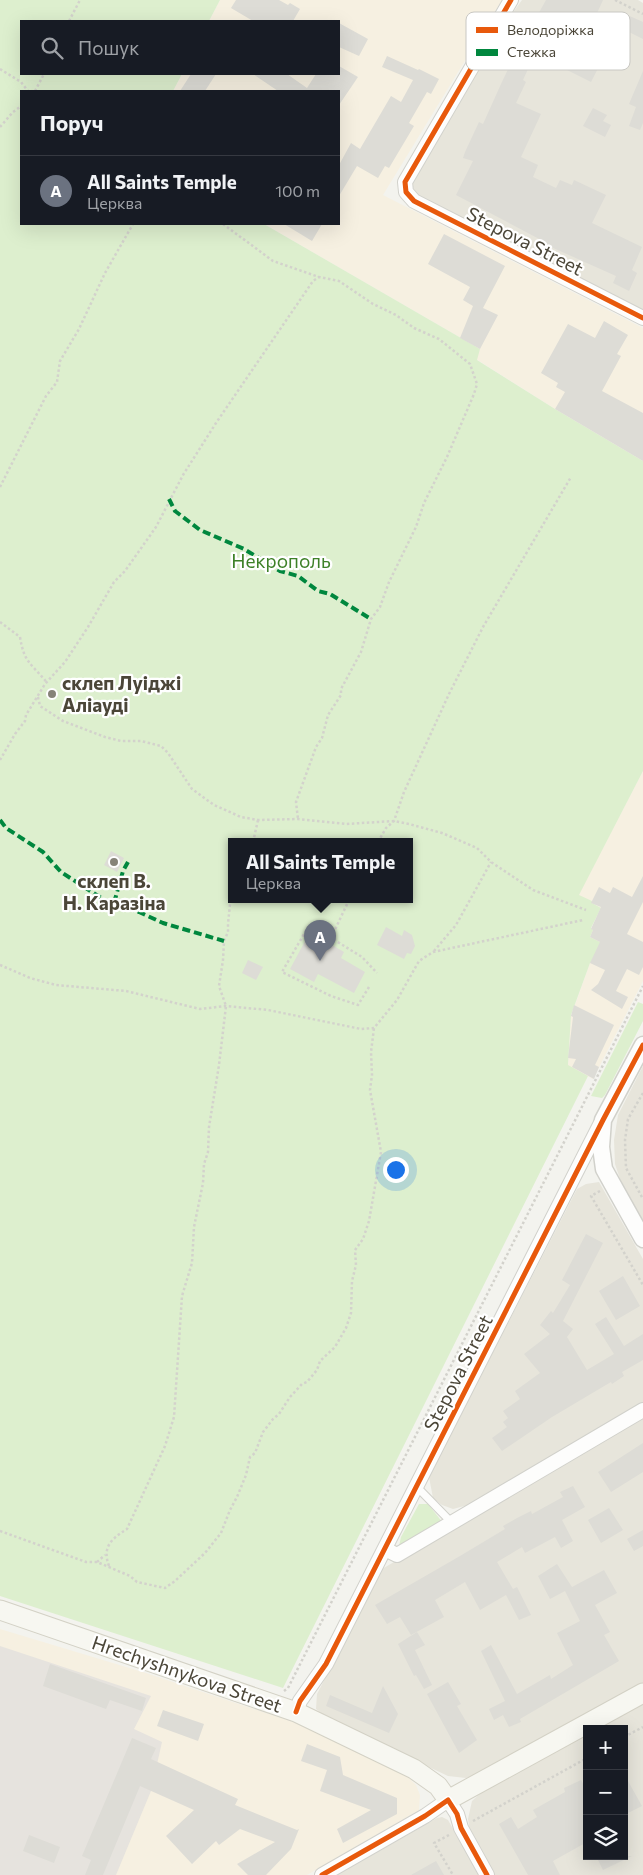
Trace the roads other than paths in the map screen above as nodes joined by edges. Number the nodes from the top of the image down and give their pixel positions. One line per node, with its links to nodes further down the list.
1 (511, 0): 2 (street, Stepova Street)
2 (504, 12)
3 (471, 70): 4 (street, Stepova Street)
4 (643, 318)
5 (643, 1045): 6 (street, Stepova Street)
6 (603, 1120): 7 (street); 9 (street, Stepova Street)
7 (643, 1239)
8 (643, 1410): 10 (street)
9 (417, 1487): 10 (lane); 11 (street, Stepova Street)
10 (453, 1524): 11 (street)
11 (385, 1549): 14 (street, Stepova Street)
12 (0, 1610): 14 (main road, Hrechyshnykova Street)
13 (643, 1693): 15 (main road)
14 (296, 1712): 15 (main road, Hrechyshnykova Street)
15 (448, 1800): 16 (street); 17 (street, Hrechyshnykova Street)
16 (322, 1875)
17 (487, 1875)

